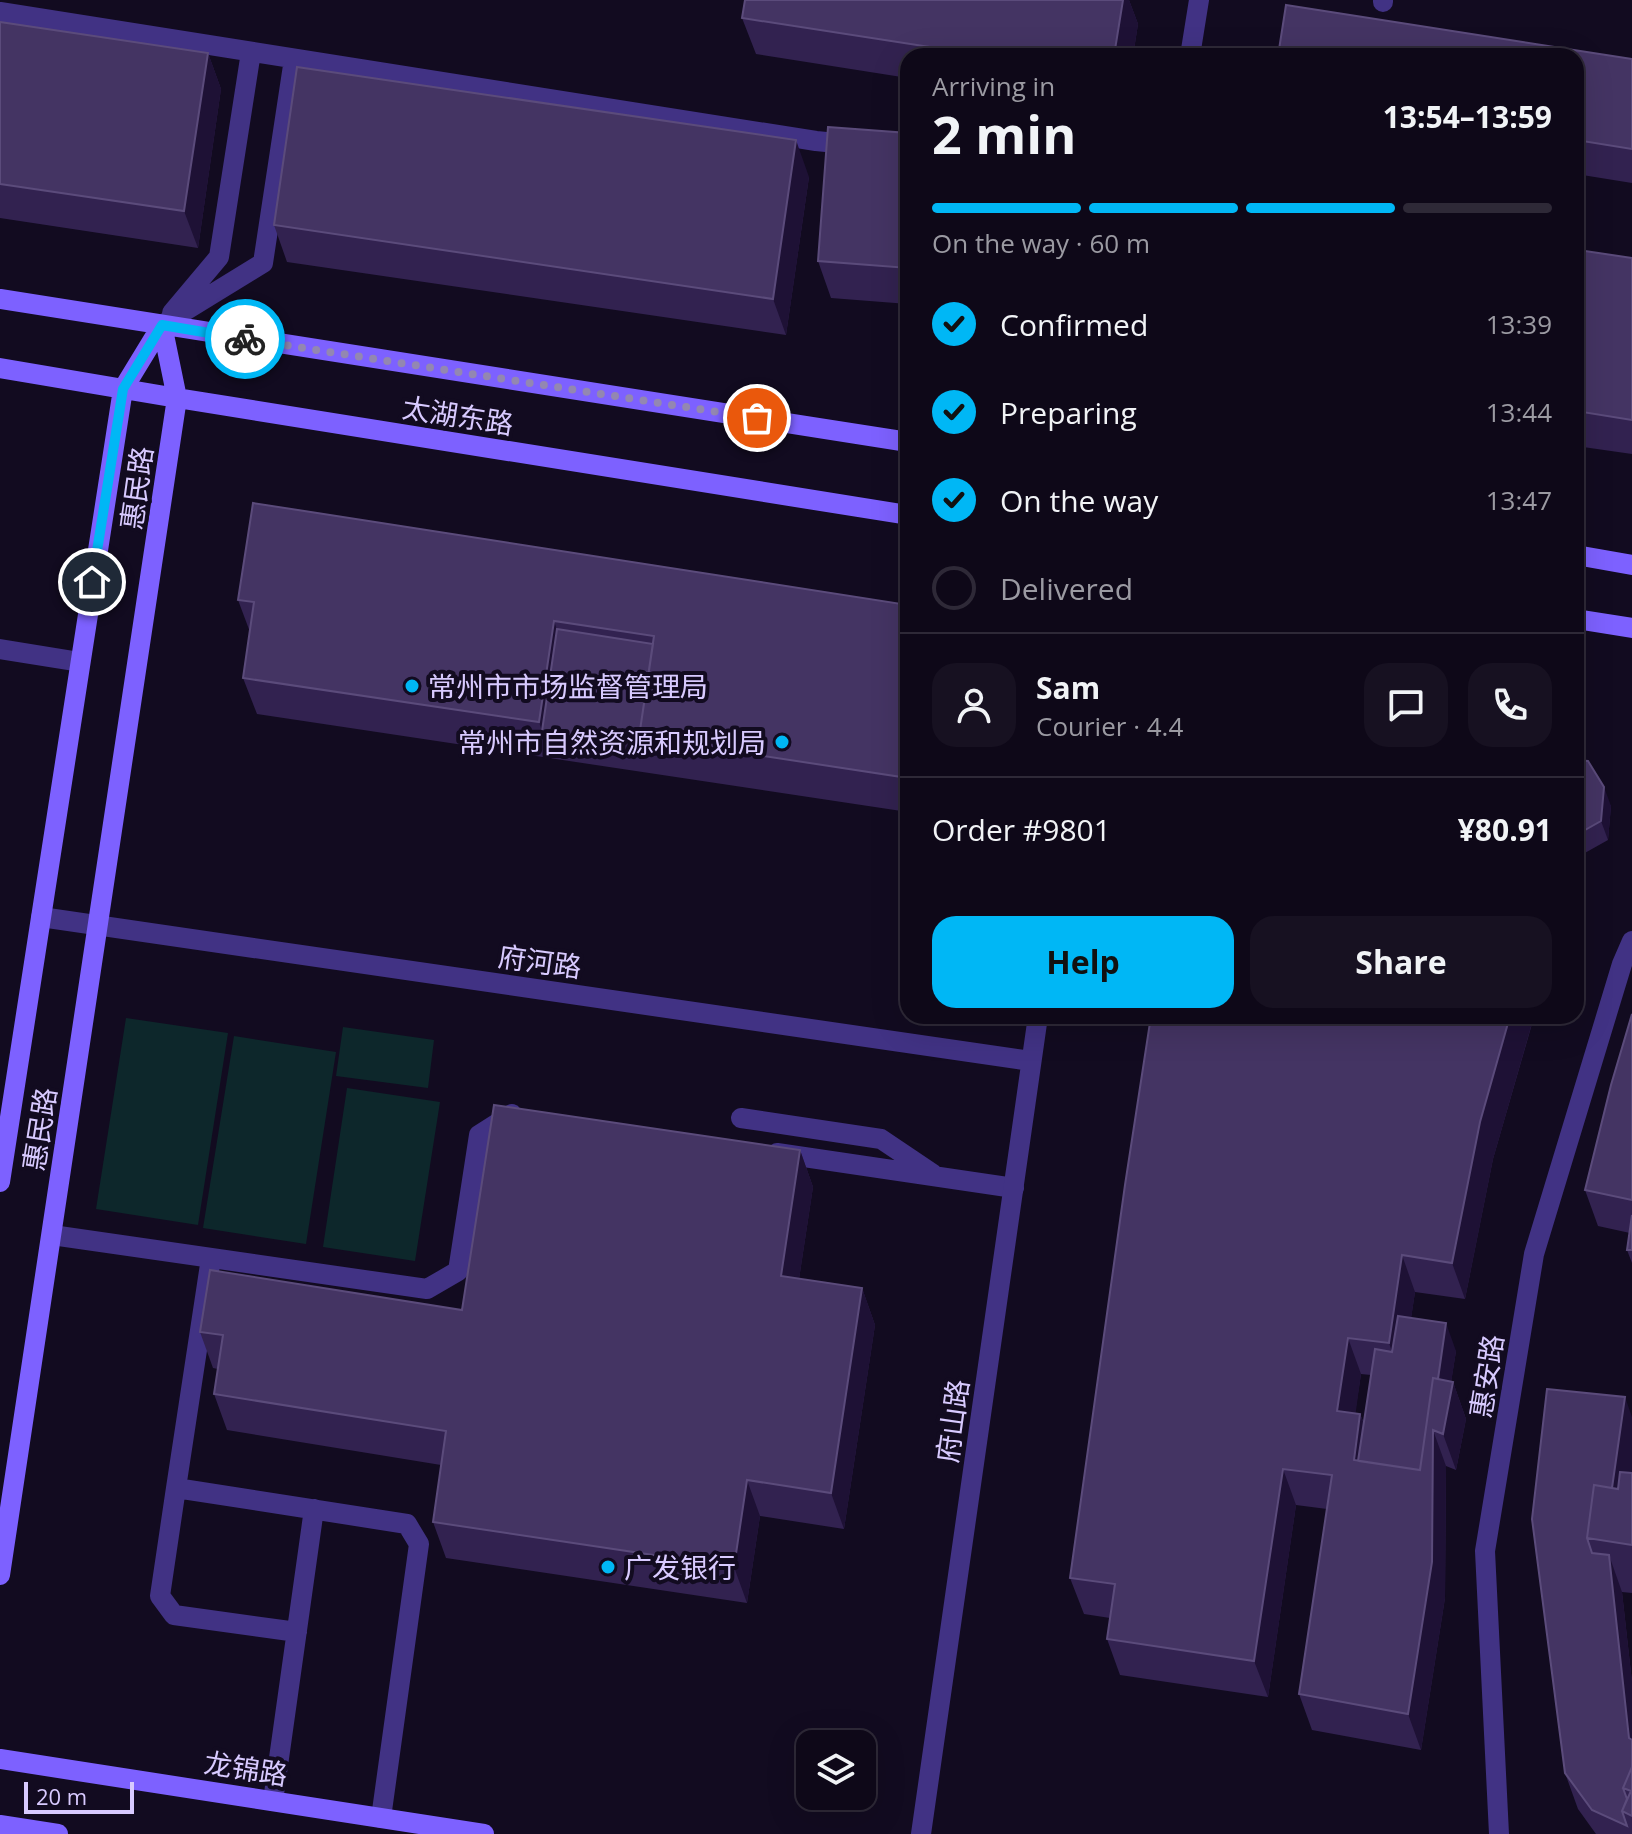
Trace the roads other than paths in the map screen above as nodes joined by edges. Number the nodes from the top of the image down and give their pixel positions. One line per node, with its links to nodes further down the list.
1 (1199, 0): 3 (street)
2 (0, 12): 4 (street)
3 (1191, 48)
4 (251, 52): 5 (street); 10 (street)
5 (294, 59): 6 (street); 10 (street)
6 (900, 149)
7 (1584, 262): 8 (street)
8 (1632, 269)
9 (0, 299): 10 (main road, 太湖东路)
10 (162, 325): 12 (main road, 惠民路); 13 (main road, 惠民路); 14 (main road, 太湖东路)
11 (0, 368): 12 (main road, 太湖东路)
12 (123, 389): 13 (main road, 太湖东路); 21 (main road, 惠民路)
13 (177, 398): 15 (main road, 太湖东路); 23 (main road, 惠民路)
14 (900, 441)
15 (900, 514)
16 (1584, 556): 17 (main road)
17 (1632, 565)
18 (1584, 620): 19 (main road)
19 (1632, 628)
20 (0, 649): 21 (street)
21 (80, 662): 22 (main road, 惠民路)
22 (41, 917): 23 (street, 府河路); 31 (main road, 惠民路)
23 (99, 925): 26 (street, 府河路); 33 (main road, 惠民路)
24 (1632, 941): 46 (street, 惠安路)
25 (1037, 1024): 26 (street, 府山路)
26 (1031, 1061): 32 (street, 府山路)
27 (525, 1116): 34 (street)
28 (741, 1118): 30 (street)
29 (755, 1150): 30 (street)
30 (938, 1177): 32 (street)
31 (0, 1182)
32 (1014, 1188): 45 (street, 府山路)
33 (52, 1235): 34 (street); 37 (main road, 惠民路)
34 (211, 1258): 35 (street)
35 (176, 1488): 36 (street); 38 (street)
36 (314, 1509): 38 (street); 41 (street)
37 (0, 1575)
38 (297, 1632): 40 (street)
39 (0, 1759): 40 (main road, 龙锦路)
40 (273, 1801): 41 (main road, 龙锦路)
41 (381, 1818): 44 (main road, 龙锦路)
42 (0, 1825): 43 (main road)
43 (58, 1834)
44 (484, 1834)
45 (921, 1834)
46 (1499, 1834)

